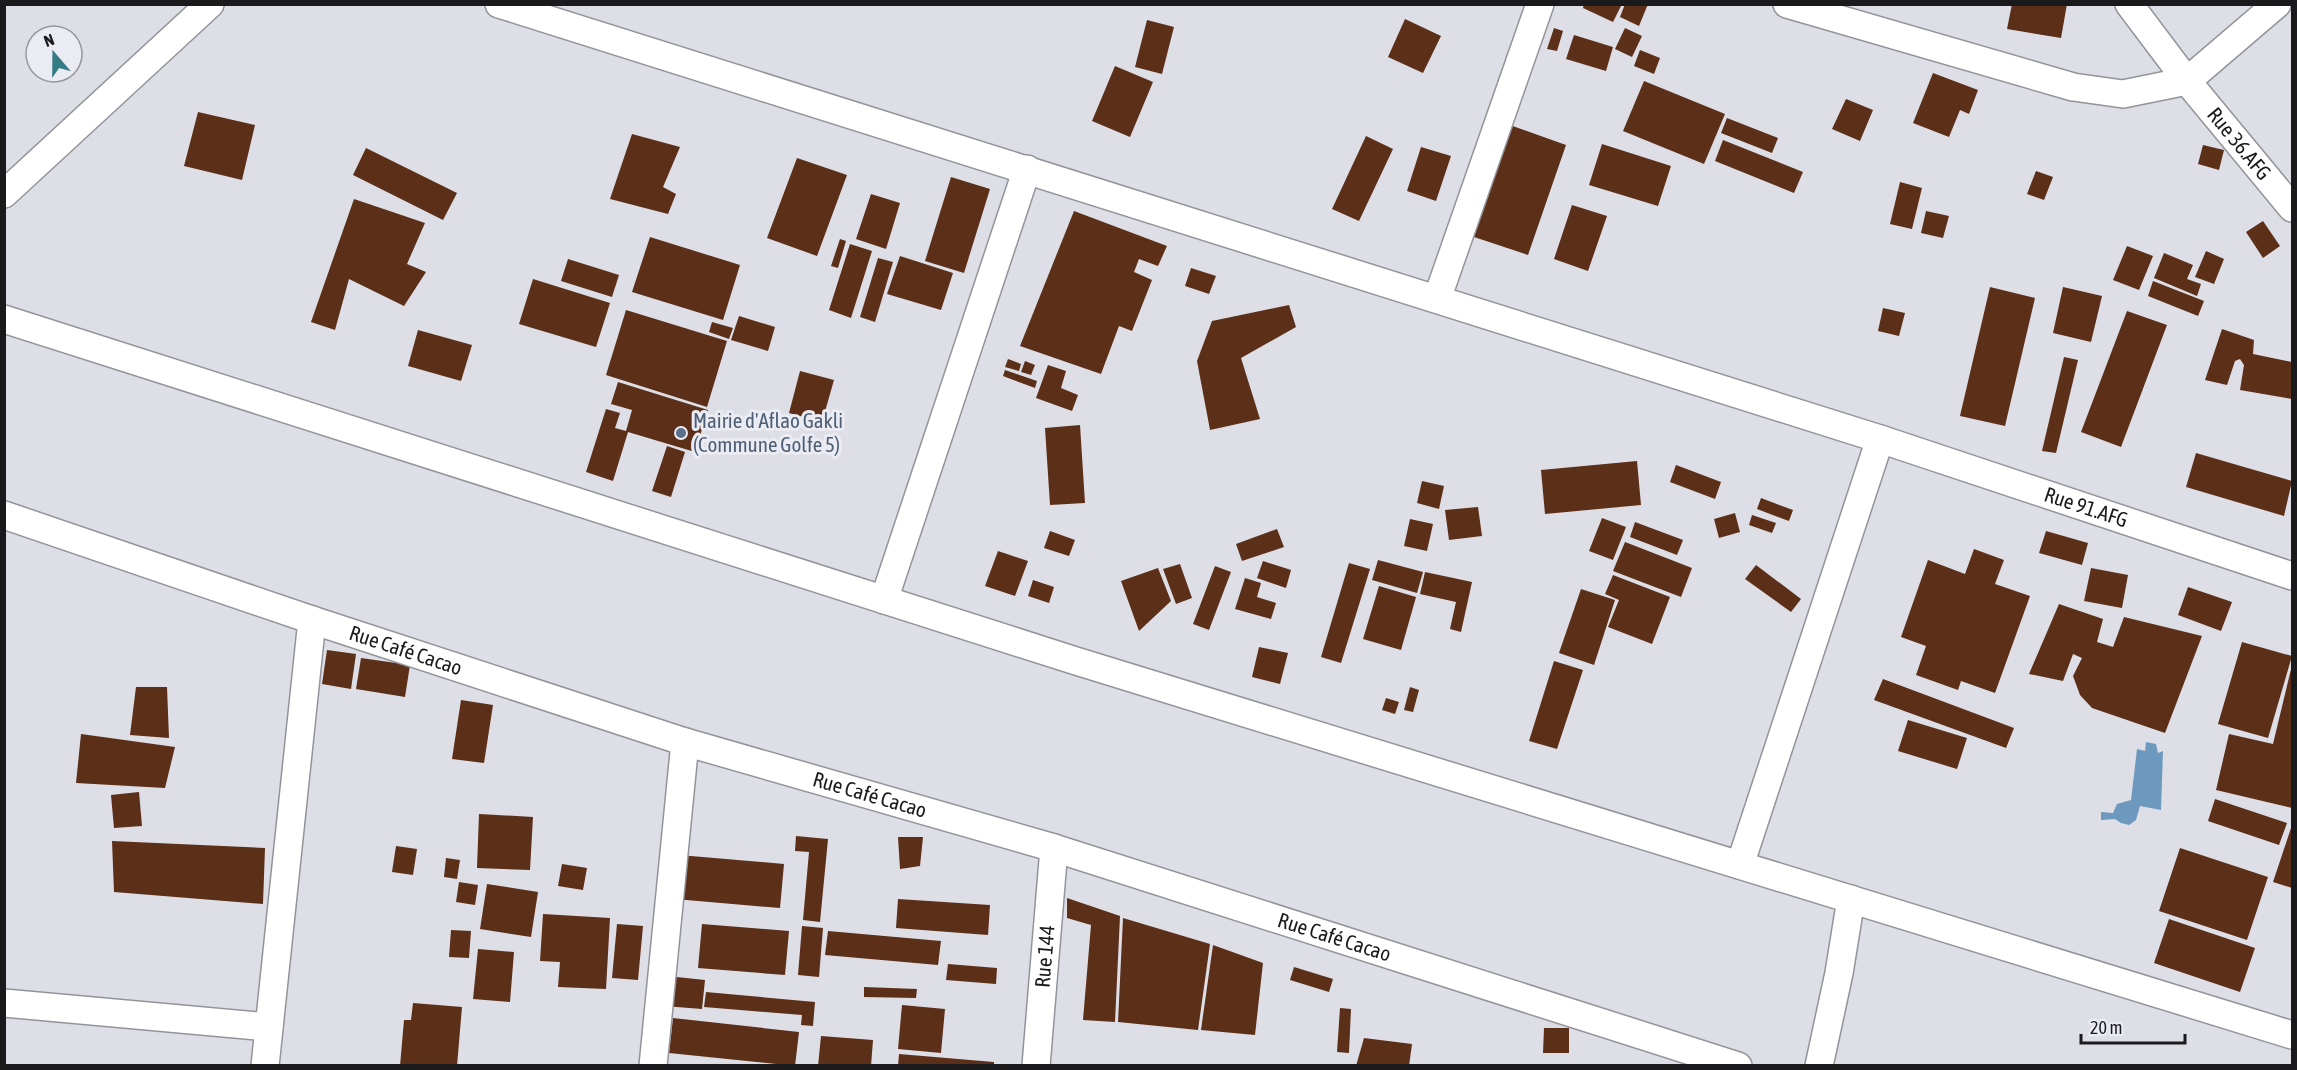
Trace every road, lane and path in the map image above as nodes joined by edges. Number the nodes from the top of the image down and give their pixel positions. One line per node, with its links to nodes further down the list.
1 (210, 4): 9 (street)
2 (499, 4): 8 (street, Rue 91.AFG)
3 (1540, 4): 11 (street)
4 (1786, 4): 7 (street)
5 (2129, 4): 7 (street, Rue 36.AFG)
6 (2277, 4): 7 (street)
7 (2187, 81): 10 (street, Rue 36.AFG)
8 (1027, 169): 11 (street, Rue 91.AFG); 16 (street)
9 (4, 194)
10 (2292, 208)
11 (1437, 299): 13 (street, Rue 91.AFG)
12 (4, 319): 16 (street)
13 (1880, 439): 15 (street, Rue 91.AFG); 20 (street)
14 (4, 515): 17 (street, Rue Café Cacao)
15 (2292, 576)
16 (884, 600): 20 (street)
17 (312, 620): 18 (street, Rue Café Cacao); 23 (street)
18 (685, 742): 19 (street, Rue Café Cacao); 26 (street)
19 (1054, 848): 27 (street, Rue 144); 28 (street, Rue Café Cacao)
20 (1740, 866): 21 (street)
21 (1851, 899): 24 (street); 29 (street)
22 (4, 1004): 23 (street)
23 (268, 1027): 25 (street)
24 (2292, 1035)
25 (265, 1065)
26 (653, 1065)
27 (1036, 1065)
28 (1738, 1065)
29 (1819, 1065)

